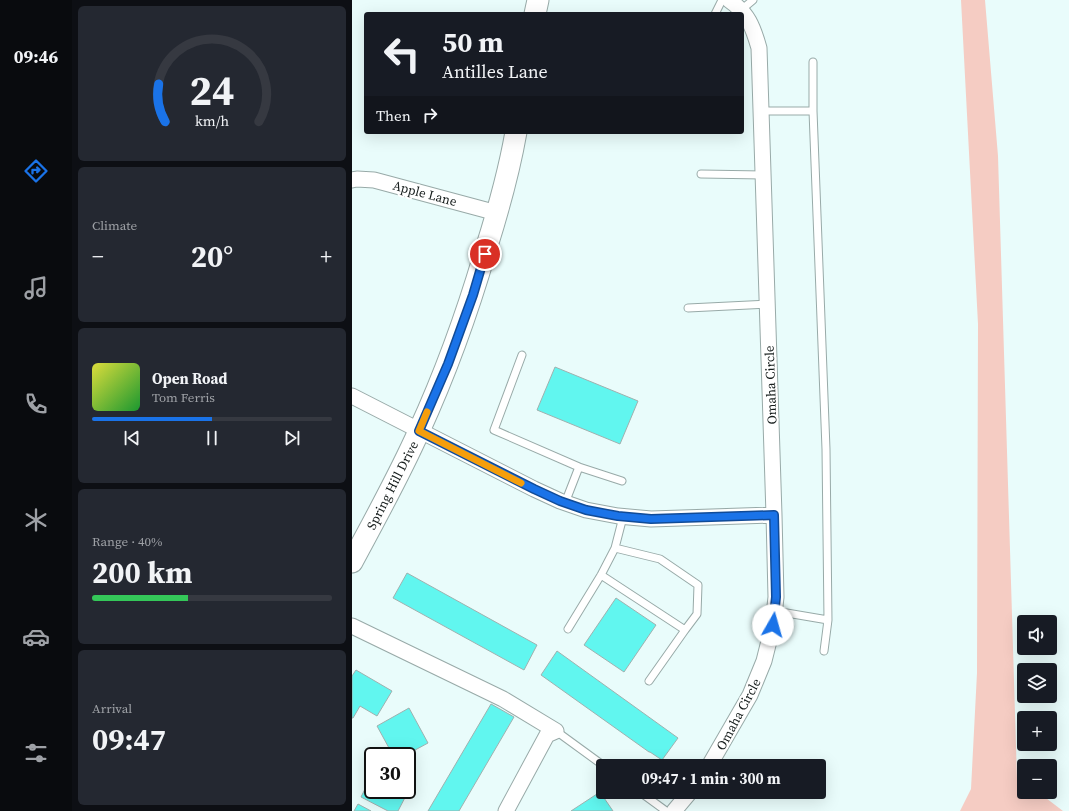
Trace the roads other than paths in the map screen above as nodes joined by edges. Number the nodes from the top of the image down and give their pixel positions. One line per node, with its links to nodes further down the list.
1 (538, 0): 6 (main road)
2 (722, 0): 7 (lane)
3 (729, 0): 5 (street, Omaha Circle)
4 (753, 0): 5 (lane)
5 (741, 10)
6 (536, 12)
7 (716, 12)
8 (744, 14): 10 (street, Omaha Circle)
9 (813, 62): 11 (lane)
10 (761, 111): 11 (lane); 14 (street, Omaha Circle)
11 (813, 111): 31 (lane)
12 (516, 134): 16 (main road, Spring Hill Drive)
13 (701, 174): 14 (lane)
14 (763, 175): 17 (street, Omaha Circle)
15 (352, 180): 16 (street, Apple Lane)
16 (497, 212): 21 (main road, Spring Hill Drive)
17 (768, 304): 18 (lane); 25 (street, Omaha Circle)
18 (688, 308)
19 (522, 356): 22 (lane)
20 (352, 396): 21 (street)
21 (419, 431): 24 (street); 28 (main road, Spring Hill Drive)
22 (579, 467): 23 (lane); 24 (lane)
23 (622, 481)
24 (565, 503): 26 (street)
25 (774, 515): 26 (street); 30 (street, Omaha Circle)
26 (623, 517): 27 (lane)
27 (615, 548): 29 (lane); 34 (lane)
28 (352, 562)
29 (601, 575): 33 (lane); 34 (lane)
30 (774, 611): 31 (lane); 38 (street, Omaha Circle)
31 (828, 620): 35 (lane)
32 (352, 626): 37 (street)
33 (568, 629)
34 (685, 630): 36 (lane)
35 (824, 651)
36 (649, 681)
37 (556, 732): 39 (lane); 42 (street)
38 (713, 759)
39 (596, 760)
40 (650, 799): 43 (lane)
41 (684, 799): 44 (street)
42 (506, 811)
43 (666, 811)
44 (674, 811)

